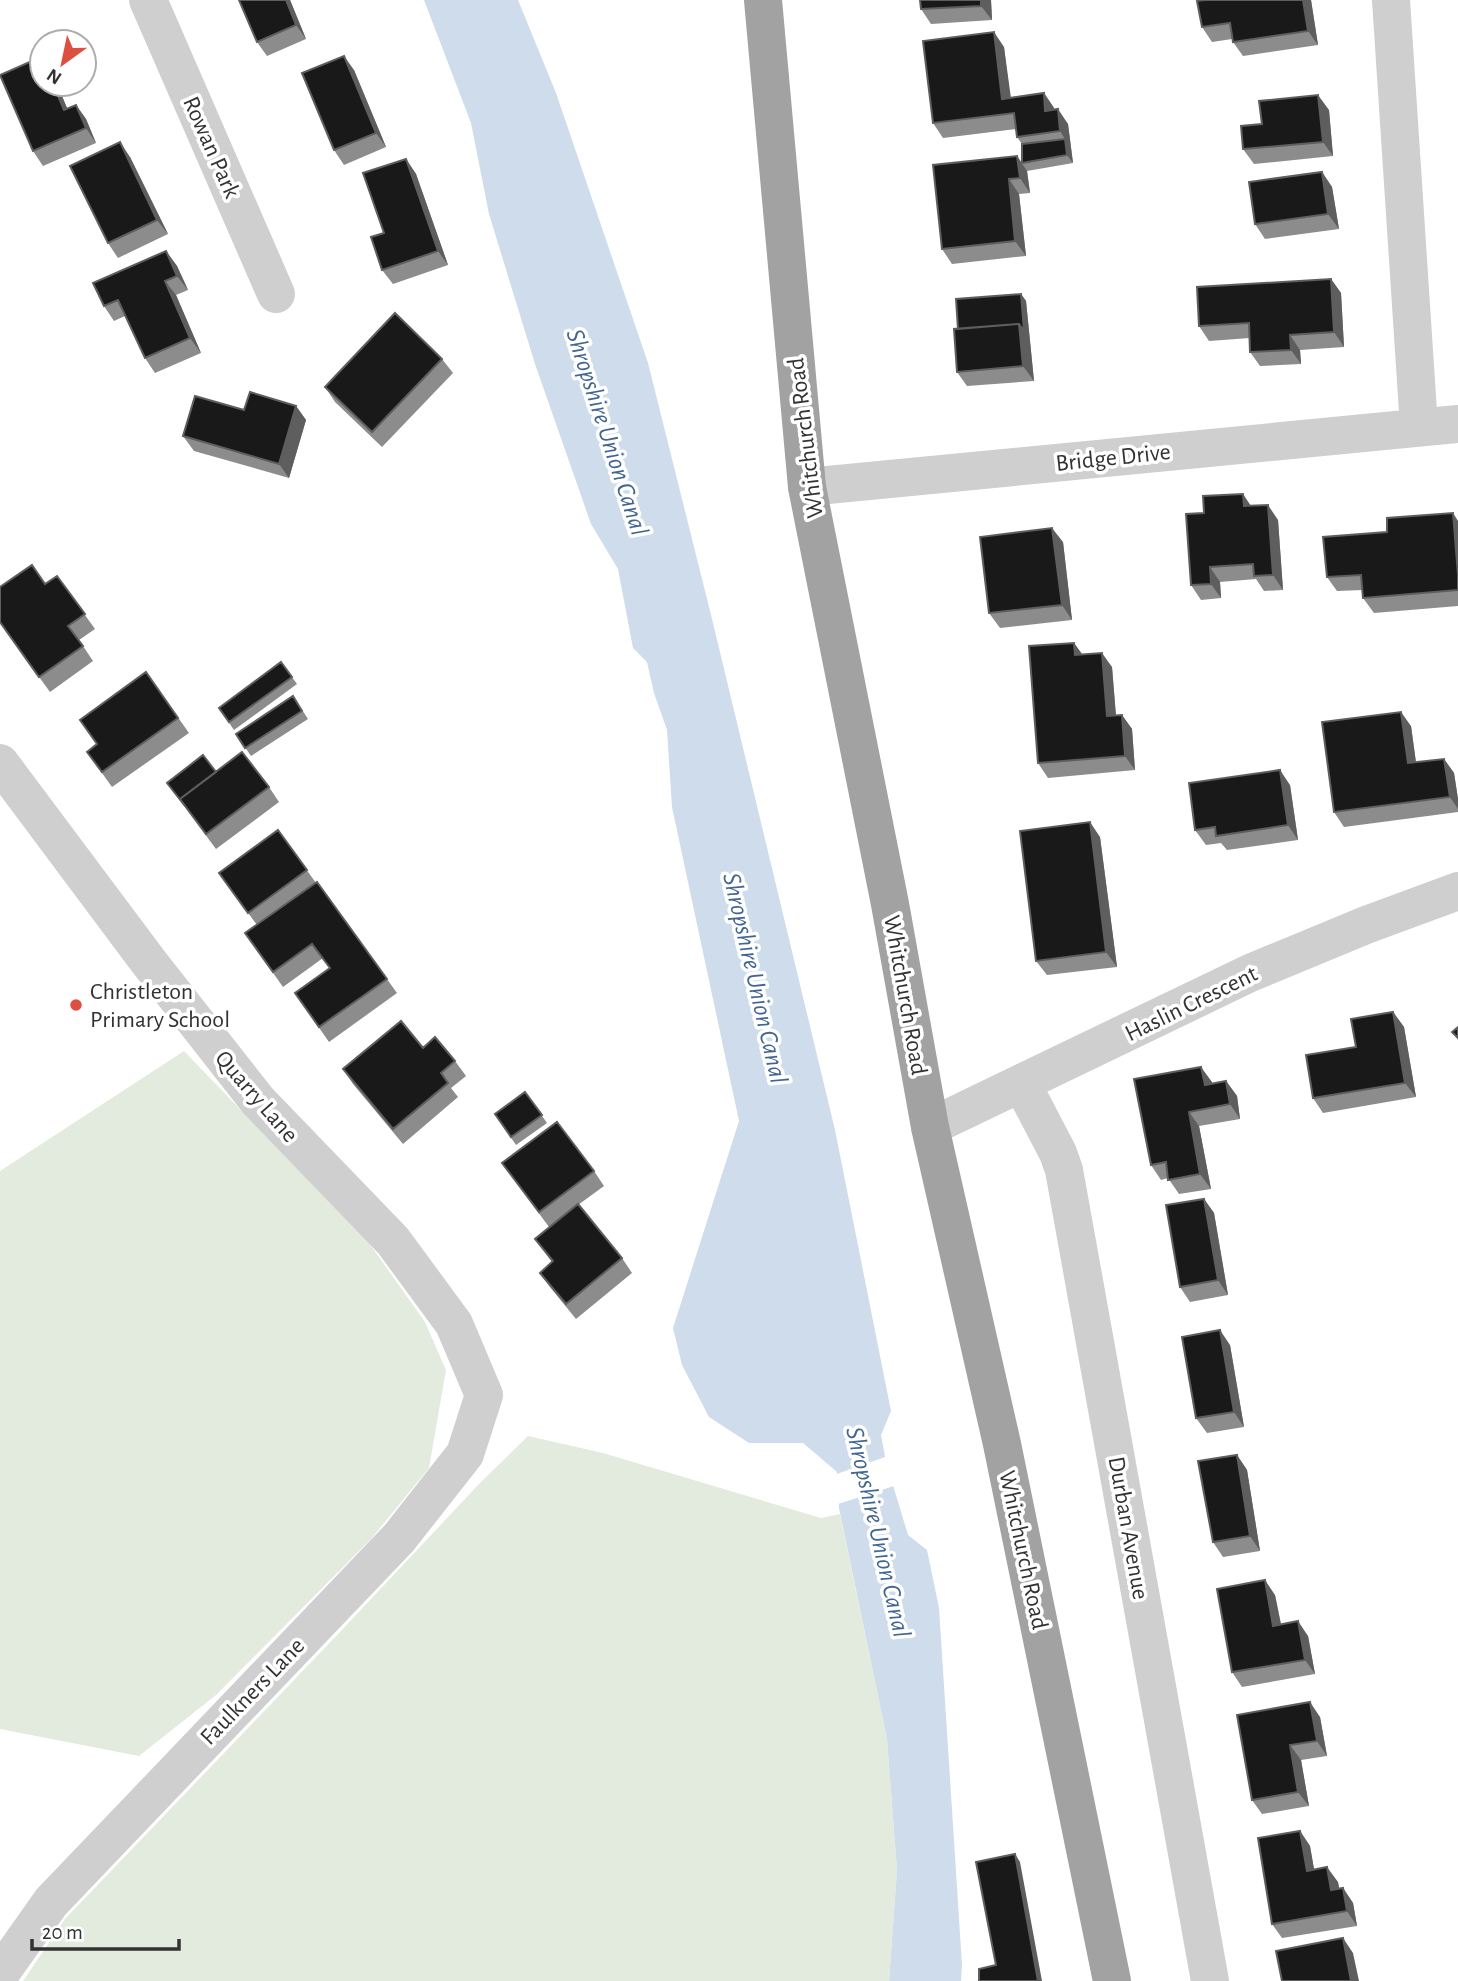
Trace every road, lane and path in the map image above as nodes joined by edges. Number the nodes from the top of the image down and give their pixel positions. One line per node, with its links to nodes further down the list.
1 (148, 0): 4 (street, Rowan Park)
2 (763, 0): 7 (highway, Whitchurch Road)
3 (1391, 0): 6 (street)
4 (276, 294)
5 (1458, 424): 6 (street, Bridge Drive)
6 (1419, 427): 7 (street, Bridge Drive)
7 (807, 487): 11 (highway, Whitchurch Road)
8 (0, 763): 12 (street, Quarry Lane)
9 (1458, 891): 10 (street, Haslin Crescent)
10 (1022, 1084): 11 (street, Haslin Crescent); 15 (street, Durban Avenue)
11 (930, 1127): 14 (highway, Whitchurch Road)
12 (484, 1395): 13 (street, Faulkners Lane)
13 (0, 1974)
14 (1112, 1981)
15 (1210, 1981)

